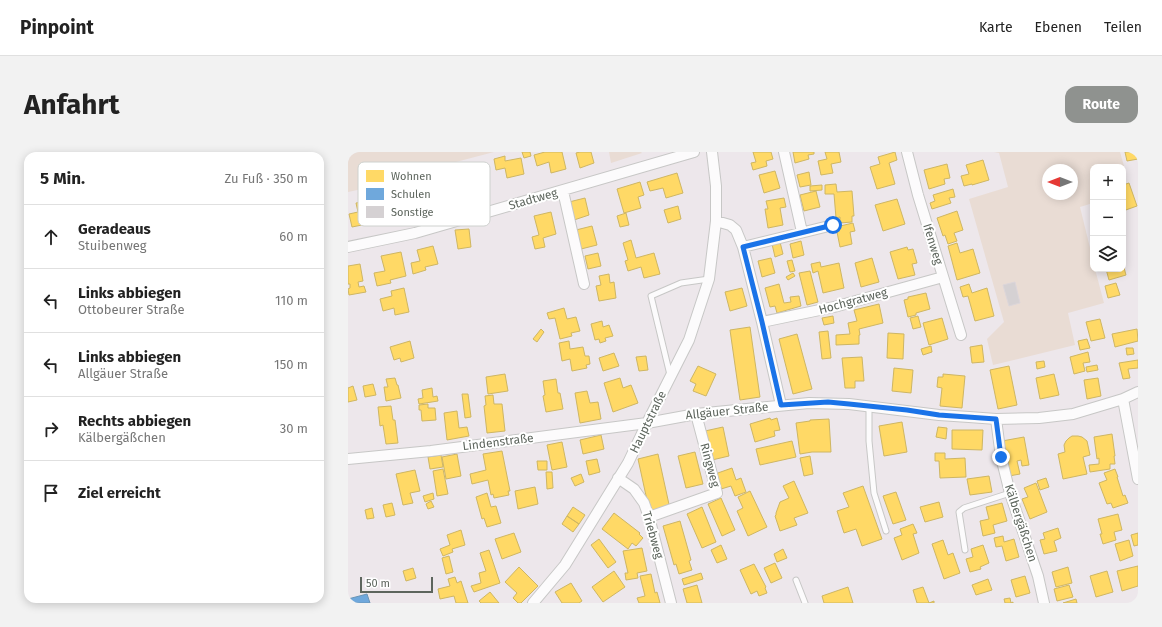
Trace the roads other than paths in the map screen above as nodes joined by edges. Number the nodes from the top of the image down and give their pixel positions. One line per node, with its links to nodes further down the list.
1 (694, 152): 5 (street, Stadtweg)
2 (712, 152): 7 (street, Hauptstraße)
3 (784, 152): 10 (street)
4 (907, 152): 13 (street, Ifenweg)
5 (562, 191): 6 (street, Stadtweg); 15 (street)
6 (490, 212)
7 (716, 221): 12 (street); 14 (street, Hauptstraße)
8 (833, 225): 10 (street)
9 (440, 226): 11 (street, Stadtweg)
10 (802, 232): 12 (street)
11 (348, 247)
12 (743, 247): 16 (street)
13 (943, 276): 16 (street, Hochgratweg); 17 (street, Ifenweg)
14 (709, 279): 18 (street, Hauptstraße); 18 (lane)
15 (584, 284)
16 (762, 322): 21 (street)
17 (962, 335)
18 (671, 377): 25 (street, Hauptstraße)
19 (1138, 392): 20 (street, Allgäuer Straße)
20 (1123, 399): 24 (street, Allgäuer Straße); 28 (street)
21 (781, 405): 22 (street, Allgäuer Straße); 23 (street, Allgäuer Straße)
22 (869, 406): 24 (street, Allgäuer Straße); 31 (lane)
23 (696, 414): 25 (street, Allgäuer Straße); 30 (street, Ringweg)
24 (996, 419): 29 (street, Kälbergäßchen)
25 (647, 423): 26 (street, Lindenstraße); 27 (street, Hauptstraße)
26 (348, 459)
27 (618, 478): 30 (street, Triebweg); 34 (street, Hauptstraße)
28 (1138, 479)
29 (1010, 493): 32 (lane); 37 (street, Kälbergäßchen)
30 (649, 517): 35 (street, Triebweg)
31 (886, 531)
32 (965, 550)
33 (796, 580): 36 (lane)
34 (533, 603)
35 (671, 603)
36 (805, 603)
37 (1044, 603)

